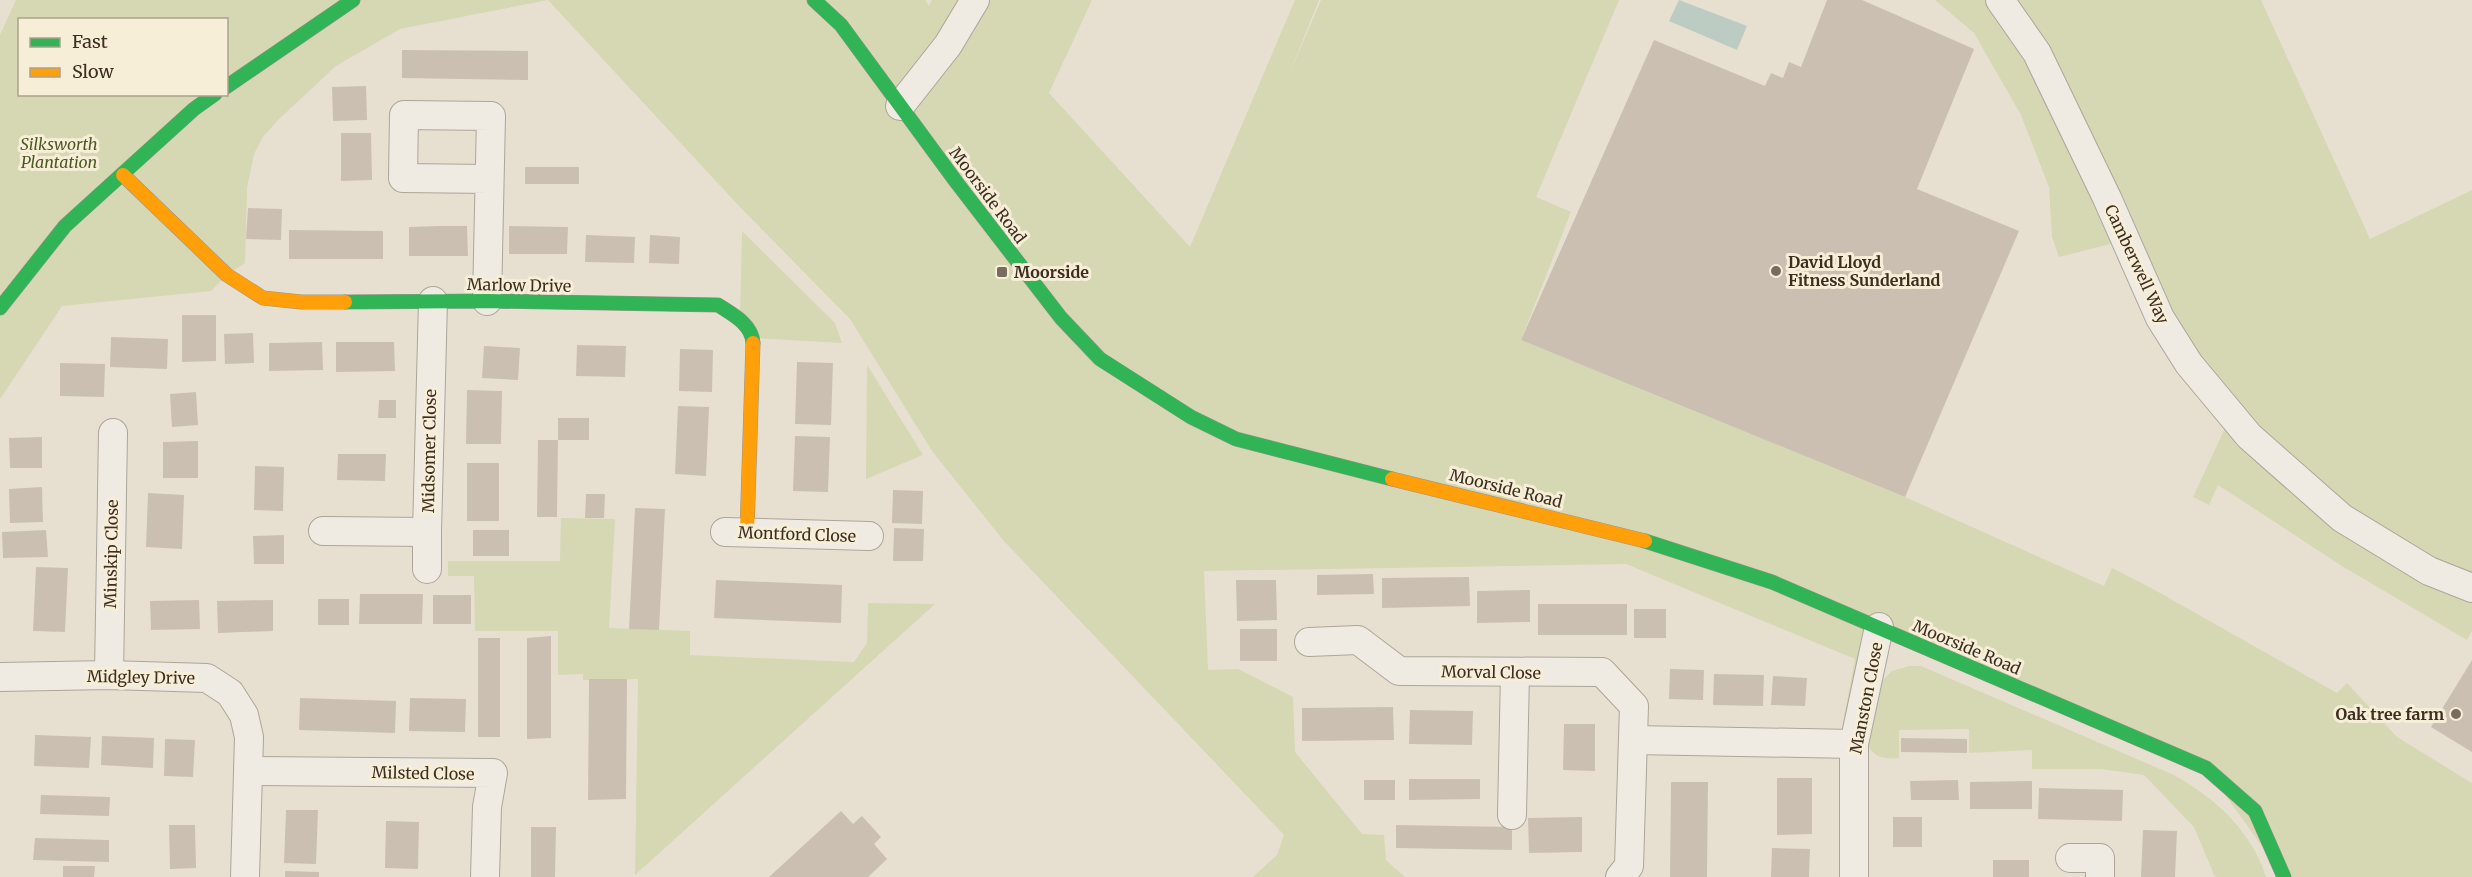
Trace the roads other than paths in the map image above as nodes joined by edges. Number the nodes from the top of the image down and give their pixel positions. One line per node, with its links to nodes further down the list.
1 (353, 0): 5 (street)
2 (814, 0): 7 (street, Moorside Road)
3 (975, 0): 7 (street)
4 (2000, 0): 19 (street, Camberwell Way)
5 (228, 86)
6 (212, 96): 8 (street)
7 (900, 106): 20 (street, Moorside Road)
8 (123, 175): 10 (street, Marlow Drive); 12 (street)
9 (489, 179): 11 (street)
10 (433, 301): 11 (street, Marlow Drive); 15 (street, Midsomer Close)
11 (487, 301): 16 (street, Marlow Drive)
12 (0, 308)
13 (113, 433): 23 (street, Minskip Close)
14 (323, 531): 15 (street, Midsomer Close)
15 (427, 532): 18 (street)
16 (736, 532): 17 (street, Montford Close)
17 (869, 536)
18 (427, 569)
19 (2472, 588)
20 (1880, 627): 26 (street, Manston Close); 35 (street, Moorside Road)
21 (1309, 642): 22 (street, Morval Close)
22 (1515, 673): 25 (street, Morval Close); 28 (street)
23 (109, 675): 24 (street, Midgley Drive); 27 (street, Midgley Drive)
24 (0, 676)
25 (1634, 740): 26 (street); 32 (street, Morval Close)
26 (1854, 744): 33 (street, Manston Close)
27 (248, 771): 30 (street, Midgley Drive); 31 (street, Milsted Close)
28 (1512, 815)
29 (2070, 858): 34 (street)
30 (245, 877)
31 (485, 877)
32 (1620, 877)
33 (1854, 877)
34 (2100, 877)
35 (2284, 877)

